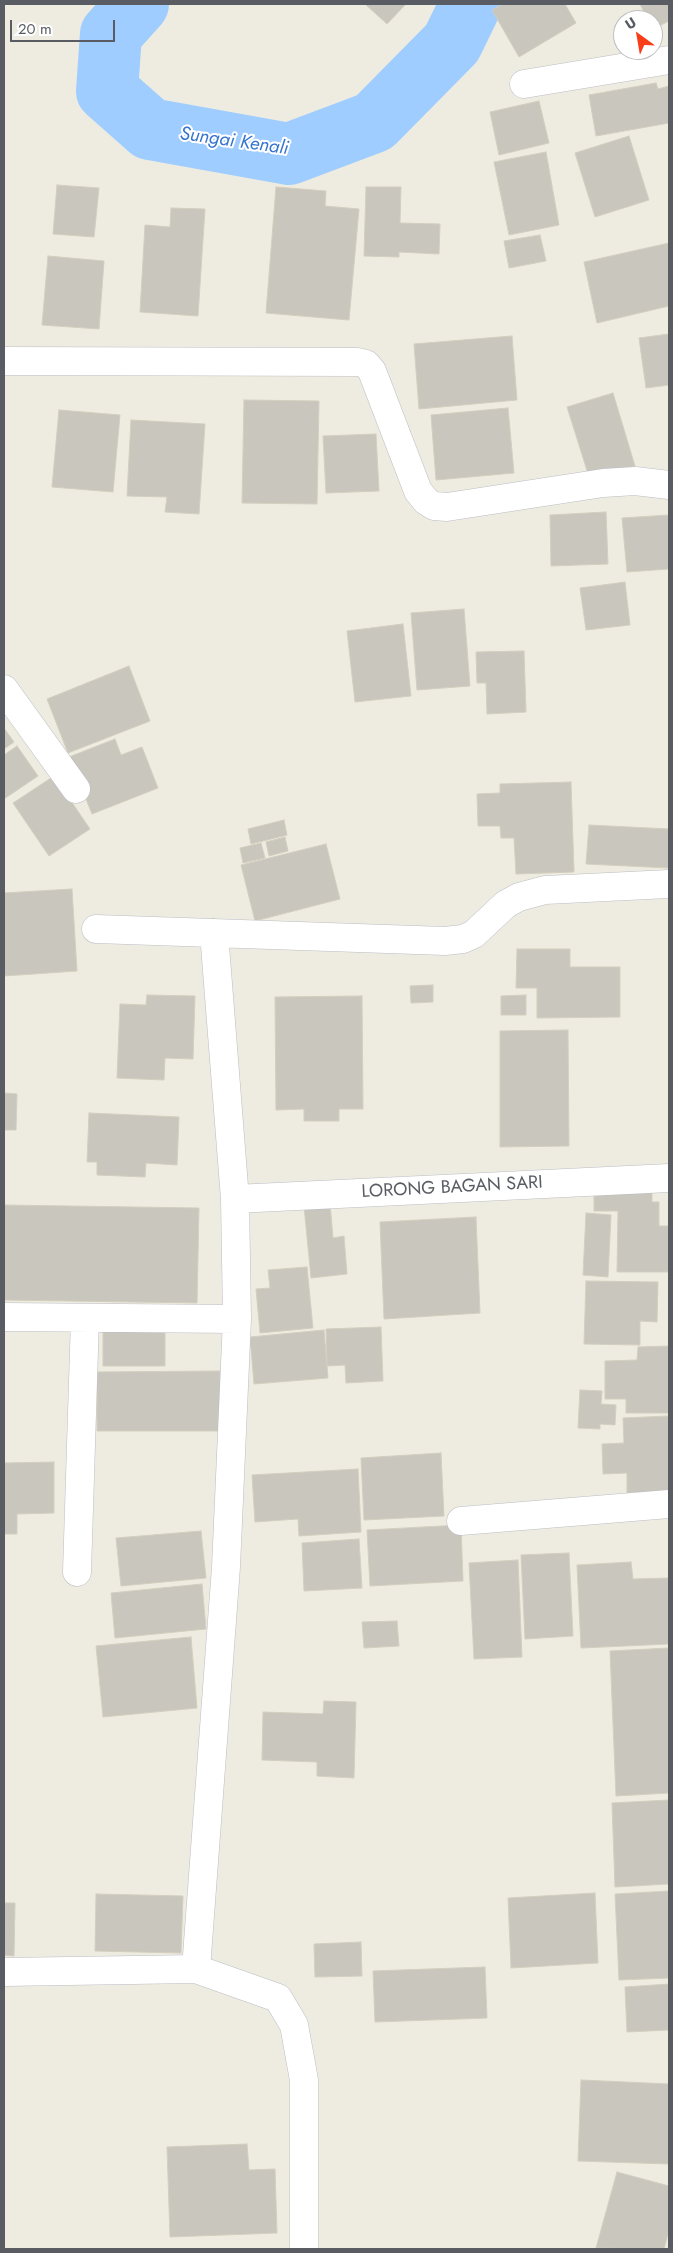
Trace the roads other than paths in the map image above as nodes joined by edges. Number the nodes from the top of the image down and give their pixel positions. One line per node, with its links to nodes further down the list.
1 (669, 60): 2 (street)
2 (524, 84)
3 (4, 361): 4 (street)
4 (669, 485)
5 (4, 689): 6 (street)
6 (76, 789)
7 (669, 884): 9 (street)
8 (96, 929): 9 (street)
9 (214, 933): 11 (street)
10 (669, 1178): 11 (street, LORONG BAGAN SARI)
11 (235, 1199): 14 (street)
12 (4, 1317): 13 (street)
13 (85, 1318): 14 (street); 17 (street)
14 (237, 1319): 18 (street)
15 (669, 1504): 16 (street)
16 (461, 1520)
17 (76, 1572)
18 (196, 1969): 19 (street); 20 (street)
19 (4, 1972)
20 (304, 2249)

